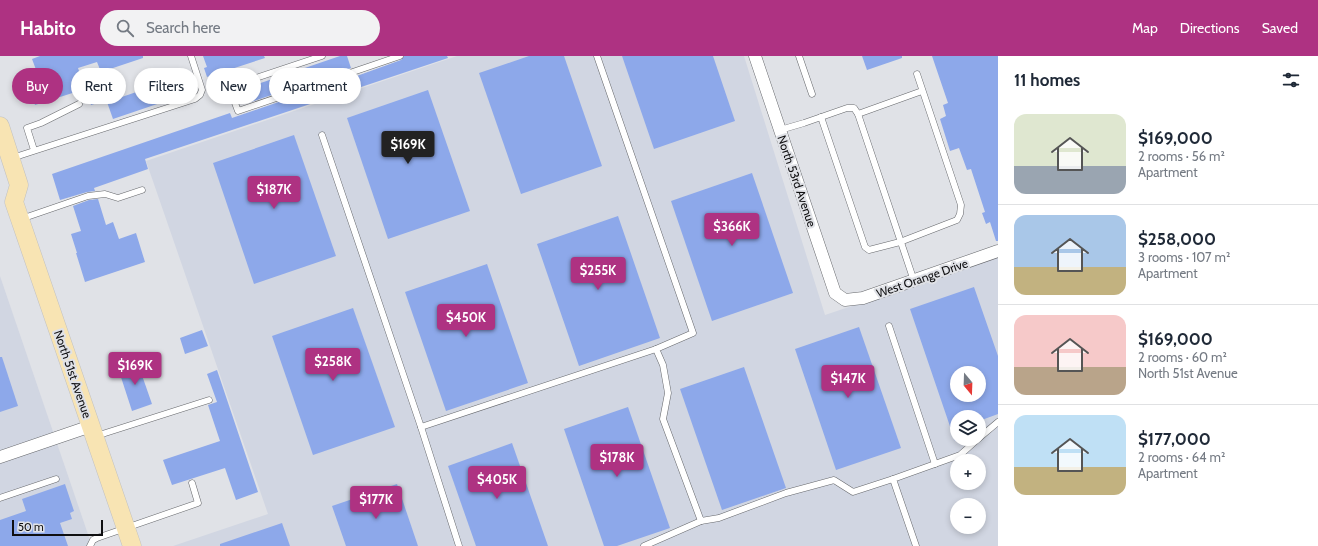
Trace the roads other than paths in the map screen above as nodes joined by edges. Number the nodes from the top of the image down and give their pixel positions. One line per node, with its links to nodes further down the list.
1 (191, 56): 16 (lane)
2 (322, 56): 3 (lane)
3 (400, 56)
4 (597, 56): 26 (lane)
5 (755, 56): 14 (street, North 53rd Avenue)
6 (799, 56): 9 (lane)
7 (917, 74): 8 (lane)
8 (922, 91): 11 (lane); 21 (lane)
9 (812, 94)
10 (79, 104): 16 (lane)
11 (858, 114): 12 (lane); 21 (lane)
12 (821, 117): 14 (lane); 21 (lane)
13 (0, 126): 17 (main road, North 51st Avenue)
14 (780, 130): 24 (street, North 53rd Avenue)
15 (322, 135): 29 (lane)
16 (34, 150): 17 (lane)
17 (10, 158): 19 (main road, North 51st Avenue)
18 (142, 190): 20 (lane)
19 (7, 198): 20 (main road, North 51st Avenue)
20 (20, 220): 30 (main road, North 51st Avenue)
21 (900, 242): 23 (lane)
22 (998, 251): 23 (street, West Orange Drive)
23 (914, 280): 24 (street, West Orange Drive)
24 (845, 300)
25 (889, 326): 34 (lane)
26 (656, 349): 29 (lane); 39 (lane)
27 (209, 400): 30 (lane)
28 (998, 422): 31 (lane)
29 (421, 427): 43 (lane)
30 (93, 431): 33 (street); 40 (main road, North 51st Avenue)
31 (986, 433)
32 (971, 446): 34 (lane)
33 (0, 457)
34 (935, 464): 36 (lane)
35 (56, 479): 38 (lane)
36 (893, 479): 39 (lane); 45 (lane)
37 (192, 483): 40 (lane)
38 (0, 498)
39 (701, 521): 44 (lane)
40 (125, 528): 41 (lane); 42 (main road, North 51st Avenue)
41 (90, 546)
42 (132, 546)
43 (459, 546)
44 (644, 546)
45 (916, 546)

